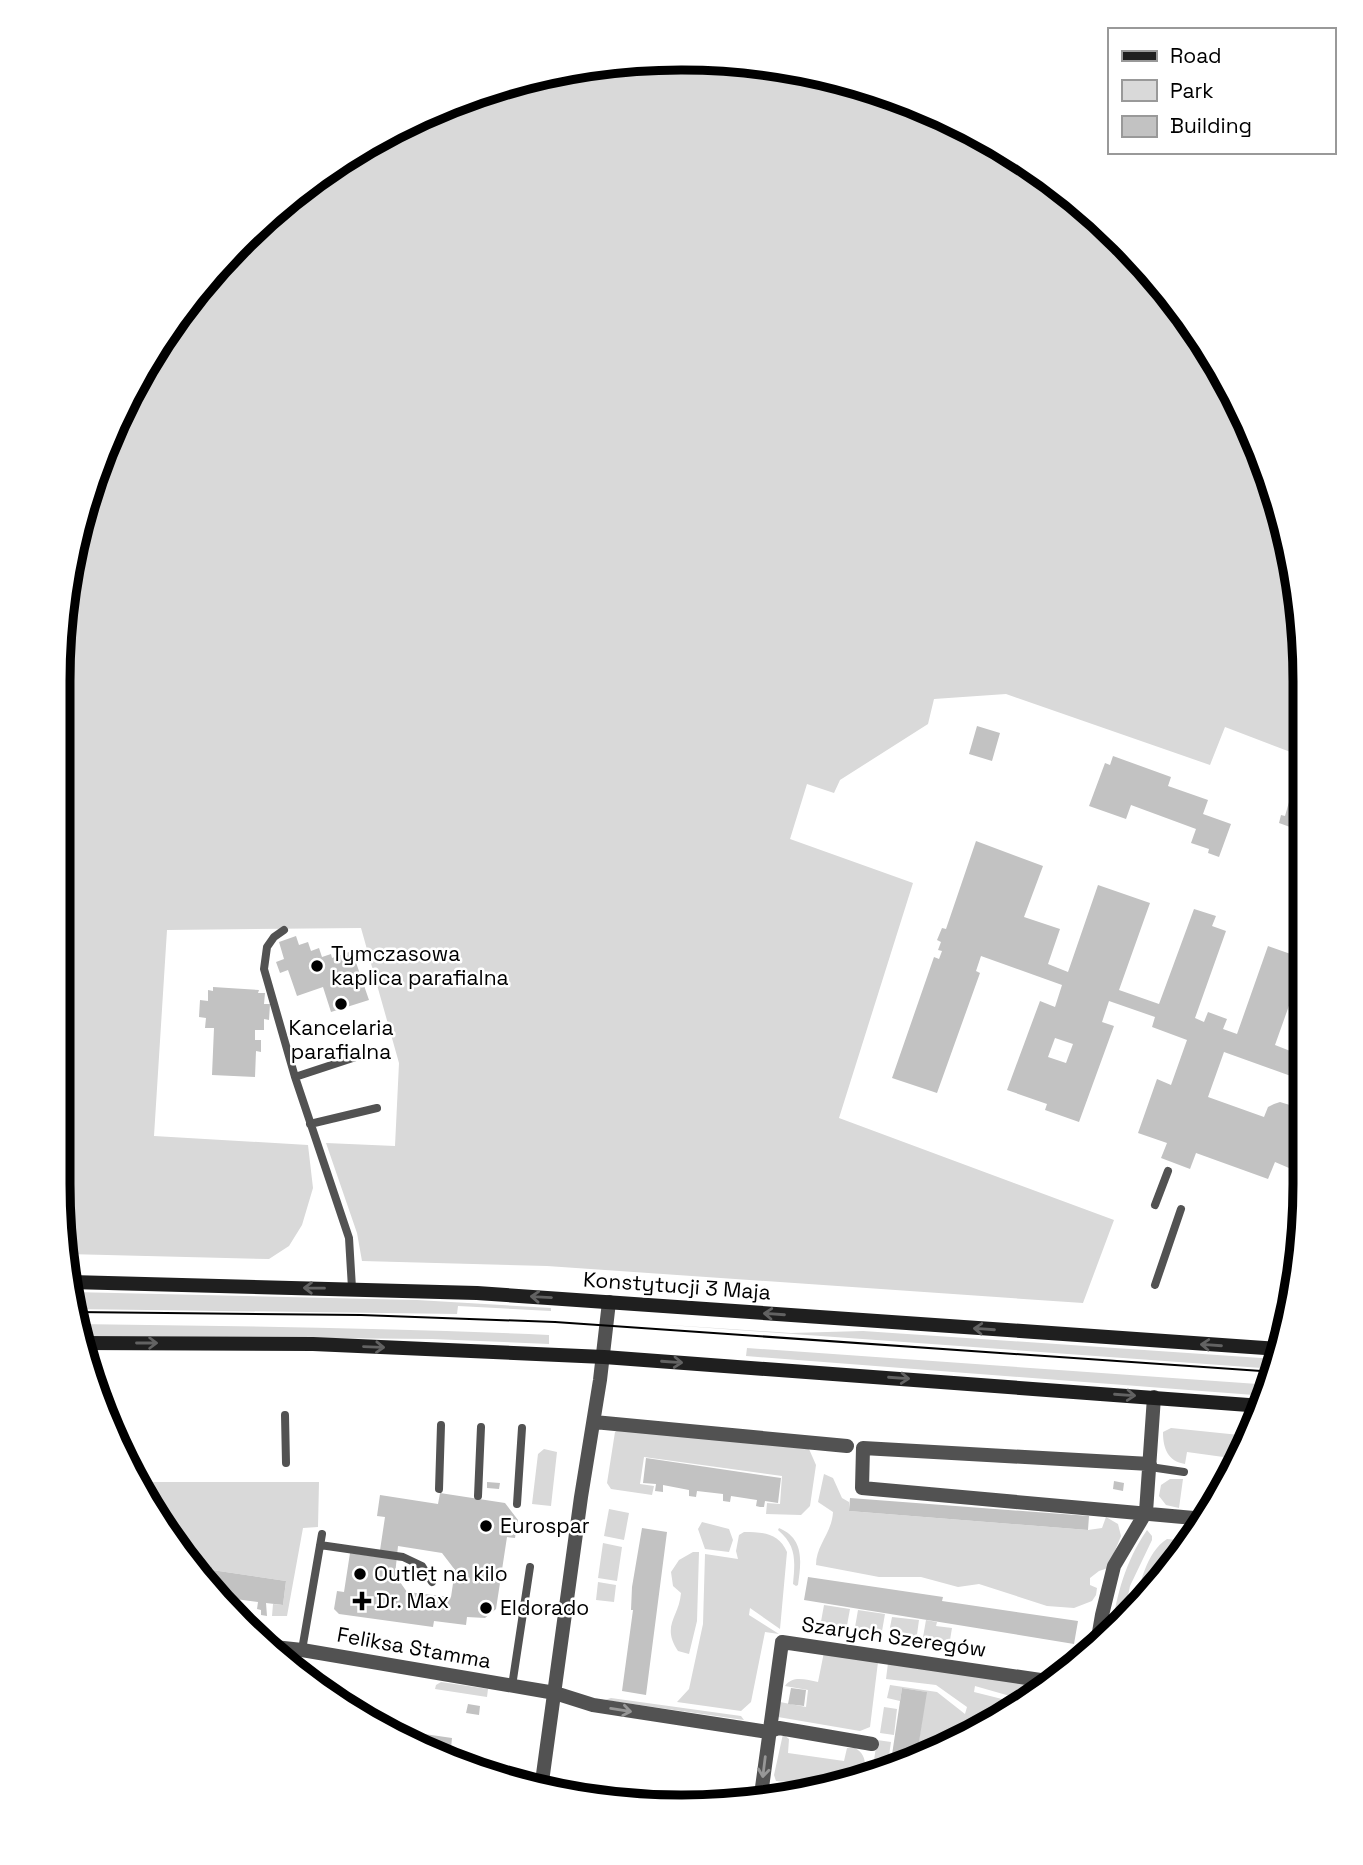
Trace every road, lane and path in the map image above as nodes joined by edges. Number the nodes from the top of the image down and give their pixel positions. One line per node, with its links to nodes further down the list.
1 (284, 930): 3 (lane)
2 (368, 1054): 3 (lane)
3 (295, 1077): 5 (lane)
4 (377, 1108): 5 (lane)
5 (310, 1124): 11 (lane)
6 (1168, 1171): 7 (lane)
7 (1155, 1205)
8 (1181, 1209): 10 (lane)
9 (78, 1282): 11 (street, Konstytucji 3 Maja, one-way to 9)
10 (1155, 1285)
11 (352, 1289): 12 (street, Konstytucji 3 Maja, one-way to 11)
12 (609, 1302): 14 (street, Konstytucji 3 Maja, one-way to 12); 15 (street)
13 (91, 1343): 15 (street, one-way to 15)
14 (1270, 1348)
15 (604, 1357): 16 (street, one-way to 16); 19 (street)
16 (1154, 1397): 17 (street); 25 (street)
17 (1251, 1405)
18 (285, 1415): 24 (lane)
19 (594, 1422): 23 (street); 41 (street)
20 (441, 1425): 27 (lane)
21 (481, 1427): 28 (lane)
22 (522, 1428): 29 (lane)
23 (847, 1446)
24 (286, 1463)
25 (1150, 1465): 26 (lane); 30 (street); 30 (street)
26 (1184, 1472)
27 (439, 1489)
28 (478, 1496)
29 (517, 1504)
30 (1146, 1512): 31 (street); 36 (street)
31 (1193, 1518)
32 (322, 1534): 33 (lane)
33 (320, 1545): 35 (lane); 38 (lane)
34 (530, 1567): 40 (lane)
35 (432, 1582)
36 (1100, 1630)
37 (284, 1648): 38 (street, Feliksa Stamma)
38 (302, 1650): 40 (street, Feliksa Stamma)
39 (1039, 1680): 42 (street, Szarych Szeregów)
40 (512, 1686): 41 (street, Feliksa Stamma)
41 (555, 1693): 42 (street, one-way to 42); 44 (street)
42 (768, 1732): 43 (street); 45 (street, one-way to 45)
43 (872, 1744)
44 (543, 1779)
45 (761, 1790)

